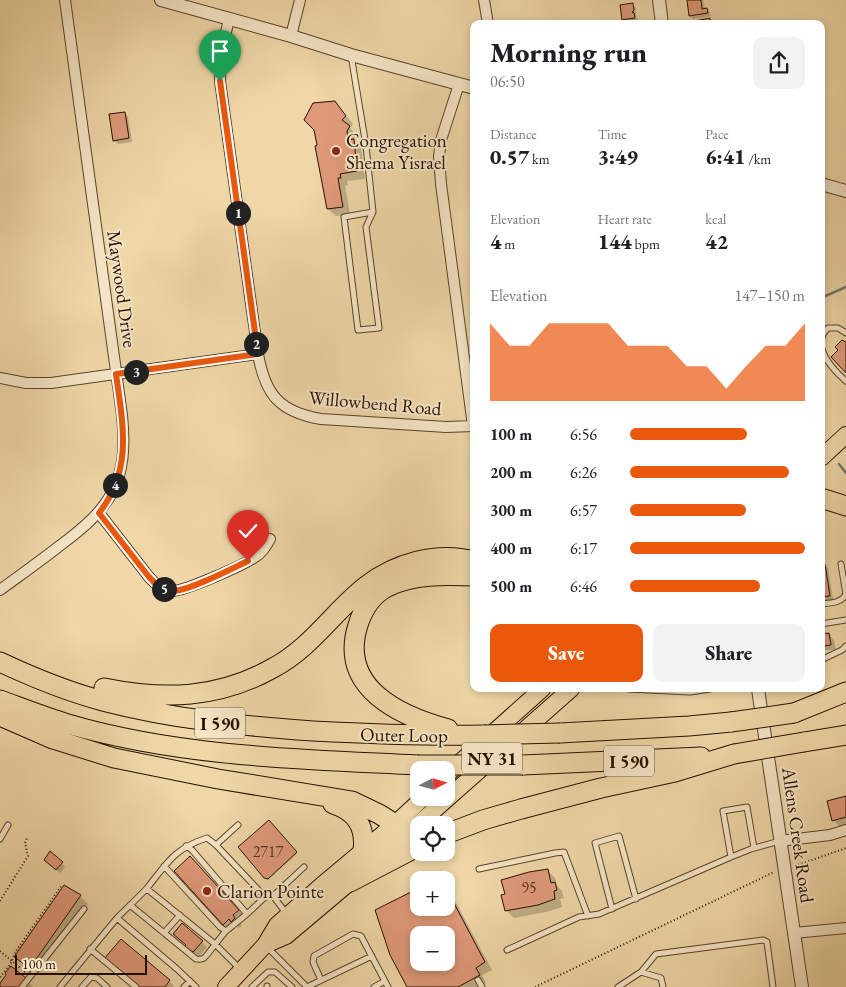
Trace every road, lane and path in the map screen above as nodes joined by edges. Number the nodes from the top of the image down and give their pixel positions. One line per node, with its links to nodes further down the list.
1 (65, 0): 20 (street, Maywood Drive)
2 (161, 0): 6 (street)
3 (300, 0): 9 (street)
4 (484, 0): 7 (street)
5 (659, 0): 8 (street)
6 (229, 19): 9 (street); 18 (street, Willowbend Road)
7 (487, 20)
8 (662, 20)
9 (291, 36): 10 (street)
10 (350, 55): 11 (street); 15 (lane)
11 (459, 84): 12 (street); 23 (street)
12 (470, 87)
13 (825, 185): 14 (street)
14 (846, 191)
15 (373, 212): 15 (lane)
16 (825, 331): 17 (lane)
17 (846, 333)
18 (258, 354): 20 (street); 24 (street, Willowbend Road)
19 (825, 356): 22 (lane)
20 (116, 374): 21 (street); 29 (street, Maywood Drive)
21 (0, 378)
22 (846, 381)
23 (470, 403)
24 (470, 426)
25 (843, 438): 26 (main road)
26 (825, 454)
27 (825, 499): 28 (highway)
28 (846, 506)
29 (99, 513): 30 (street); 34 (street, Maywood Drive)
30 (270, 540)
31 (470, 560): 41 (highway)
32 (841, 564): 35 (lane)
33 (470, 576): 50 (highway)
34 (0, 590)
35 (825, 603)
36 (846, 620): 37 (lane)
37 (825, 623)
38 (846, 646): 39 (lane)
39 (825, 658)
40 (0, 662): 41 (highway, Outer Loop / I 590)
41 (25, 674): 50 (highway, Outer Loop / I 590)
42 (539, 692): 53 (main road, NY 31)
43 (568, 692): 56 (main road, NY 31)
44 (758, 692): 66 (street, Allens Creek Road)
45 (846, 692): 48 (highway)
46 (0, 700): 52 (highway, Outer Loop / I 590, bridge)
47 (846, 702): 48 (highway, I 590)
48 (794, 712): 50 (highway, I 590, bridge)
49 (0, 716): 54 (highway)
50 (452, 734)
51 (846, 735): 52 (highway, Outer Loop / I 590, bridge)
52 (734, 754): 61 (highway)
53 (455, 767)
54 (303, 793): 57 (highway); 71 (highway)
55 (414, 806): 57 (main road)
56 (438, 816)
57 (395, 824): 62 (highway); 71 (main road)
58 (8, 825): 64 (lane)
59 (238, 825): 67 (lane)
60 (846, 830): 66 (street)
61 (455, 831)
62 (410, 833)
63 (27, 838): 84 (path)
64 (0, 839)
65 (410, 841): 78 (highway)
66 (780, 841): 69 (lane); 95 (street, Allens Creek Road)
67 (216, 845): 68 (lane); 82 (lane)
68 (186, 846): 73 (lane); 88 (lane)
69 (754, 848): 72 (lane); 72 (lane)
70 (846, 848): 74 (path)
71 (363, 851): 90 (main road)
72 (731, 857): 83 (lane)
73 (164, 866): 80 (lane); 94 (lane)
74 (795, 866)
75 (304, 867): 81 (lane)
76 (479, 869): 91 (lane)
77 (776, 871): 126 (path)
78 (350, 882): 98 (main road)
79 (62, 885): 103 (path)
80 (147, 889): 85 (lane); 89 (lane)
81 (273, 896): 82 (lane); 90 (lane)
82 (265, 897): 88 (lane)
83 (636, 899): 87 (lane); 87 (lane)
84 (0, 901)
85 (130, 905): 92 (lane); 96 (lane)
86 (84, 909): 106 (lane)
87 (612, 909): 91 (lane)
88 (247, 914): 94 (lane)
89 (180, 915): 96 (lane); 97 (lane)
90 (288, 915): 98 (main road)
91 (588, 916): 100 (lane)
92 (117, 918): 99 (lane); 108 (lane)
93 (846, 928): 95 (street)
94 (226, 931): 97 (lane)
95 (794, 933): 130 (street, Allens Creek Road)
96 (164, 934): 97 (lane)
97 (215, 944): 104 (lane)
98 (265, 945): 104 (main road); 122 (lane)
99 (90, 949): 113 (lane); 116 (lane)
100 (507, 950)
101 (0, 951): 103 (path)
102 (372, 956): 109 (lane); 109 (lane); 111 (lane)
103 (12, 961): 106 (path); 107 (path)
104 (241, 970): 119 (main road)
105 (641, 972): 127 (lane); 128 (lane); 129 (lane)
106 (31, 976): 112 (lane)
107 (0, 977)
108 (190, 980): 117 (lane); 118 (lane)
109 (321, 980): 122 (lane)
110 (478, 980): 125 (lane)
111 (385, 981): 123 (lane); 124 (lane)
112 (22, 987)
113 (60, 987)
114 (82, 987): 115 (lane)
115 (107, 987)
116 (136, 987)
117 (184, 987)
118 (196, 987)
119 (226, 987)
120 (252, 987): 121 (lane)
121 (292, 987)
122 (307, 987)
123 (374, 987)
124 (388, 987)
125 (482, 987)
126 (535, 987)
127 (618, 987)
128 (663, 987)
129 (773, 987)
130 (802, 987)

